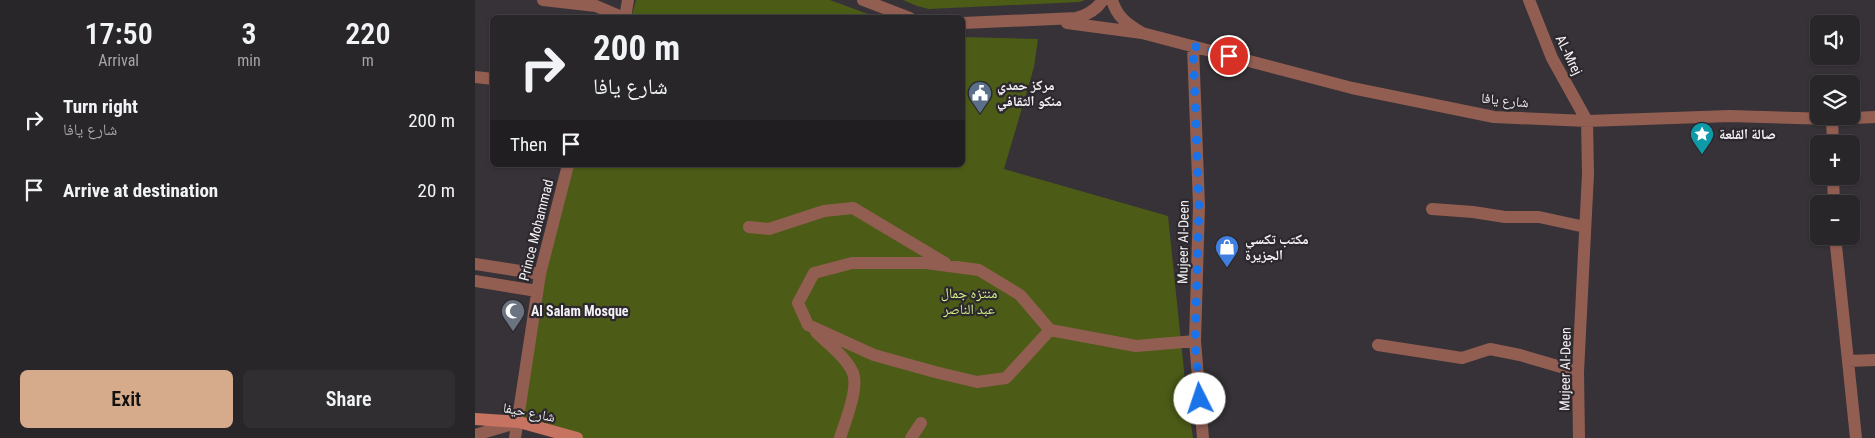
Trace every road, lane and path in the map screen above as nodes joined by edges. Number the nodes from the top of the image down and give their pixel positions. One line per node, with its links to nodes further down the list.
1 (543, 0): 7 (street)
2 (628, 0): 8 (street)
3 (863, 0): 9 (street)
4 (1103, 0): 10 (street)
5 (1112, 0): 12 (street)
6 (1529, 0): 19 (street, AL-Mrej)
7 (618, 15)
8 (626, 15)
9 (902, 15)
10 (1042, 20): 11 (street); 12 (street)
11 (965, 22)
12 (1142, 33): 13 (street, شارع يافا)
13 (1193, 46): 19 (street, شارع يافا); 32 (street, Mujeer Al-Deen)
14 (475, 77): 15 (street)
15 (490, 79)
16 (1875, 117): 18 (street, شارع يافا)
17 (1810, 118): 19 (street, شارع يافا)
18 (1860, 118)
19 (1587, 121): 23 (street, Mujeer Al-Deen)
20 (567, 167): 27 (street, Prince Mohammad)
21 (1432, 209): 23 (street)
22 (749, 227): 26 (street)
23 (1585, 227): 36 (street, Mujeer Al-Deen)
24 (1836, 245): 35 (street)
25 (475, 264): 27 (street)
26 (951, 266): 30 (street); 31 (street)
27 (540, 274): 29 (street, Prince Mohammad)
28 (475, 281): 29 (street)
29 (537, 291): 38 (street, Prince Mohammad)
30 (808, 325): 31 (street); 43 (street)
31 (1050, 330): 32 (street)
32 (1195, 342): 45 (street, Mujeer Al-Deen)
33 (1378, 345): 36 (street)
34 (1875, 360): 35 (street)
35 (1848, 361): 47 (street)
36 (1578, 372): 46 (street, Mujeer Al-Deen)
37 (475, 419): 38 (main road, شارع حيفا)
38 (519, 422): 40 (street); 41 (street, Prince Mohammad); 42 (main road, شارع حيفا)
39 (921, 423): 44 (street)
40 (475, 435)
41 (515, 438)
42 (577, 438)
43 (840, 438)
44 (911, 438)
45 (1203, 438)
46 (1579, 438)
47 (1856, 438)

